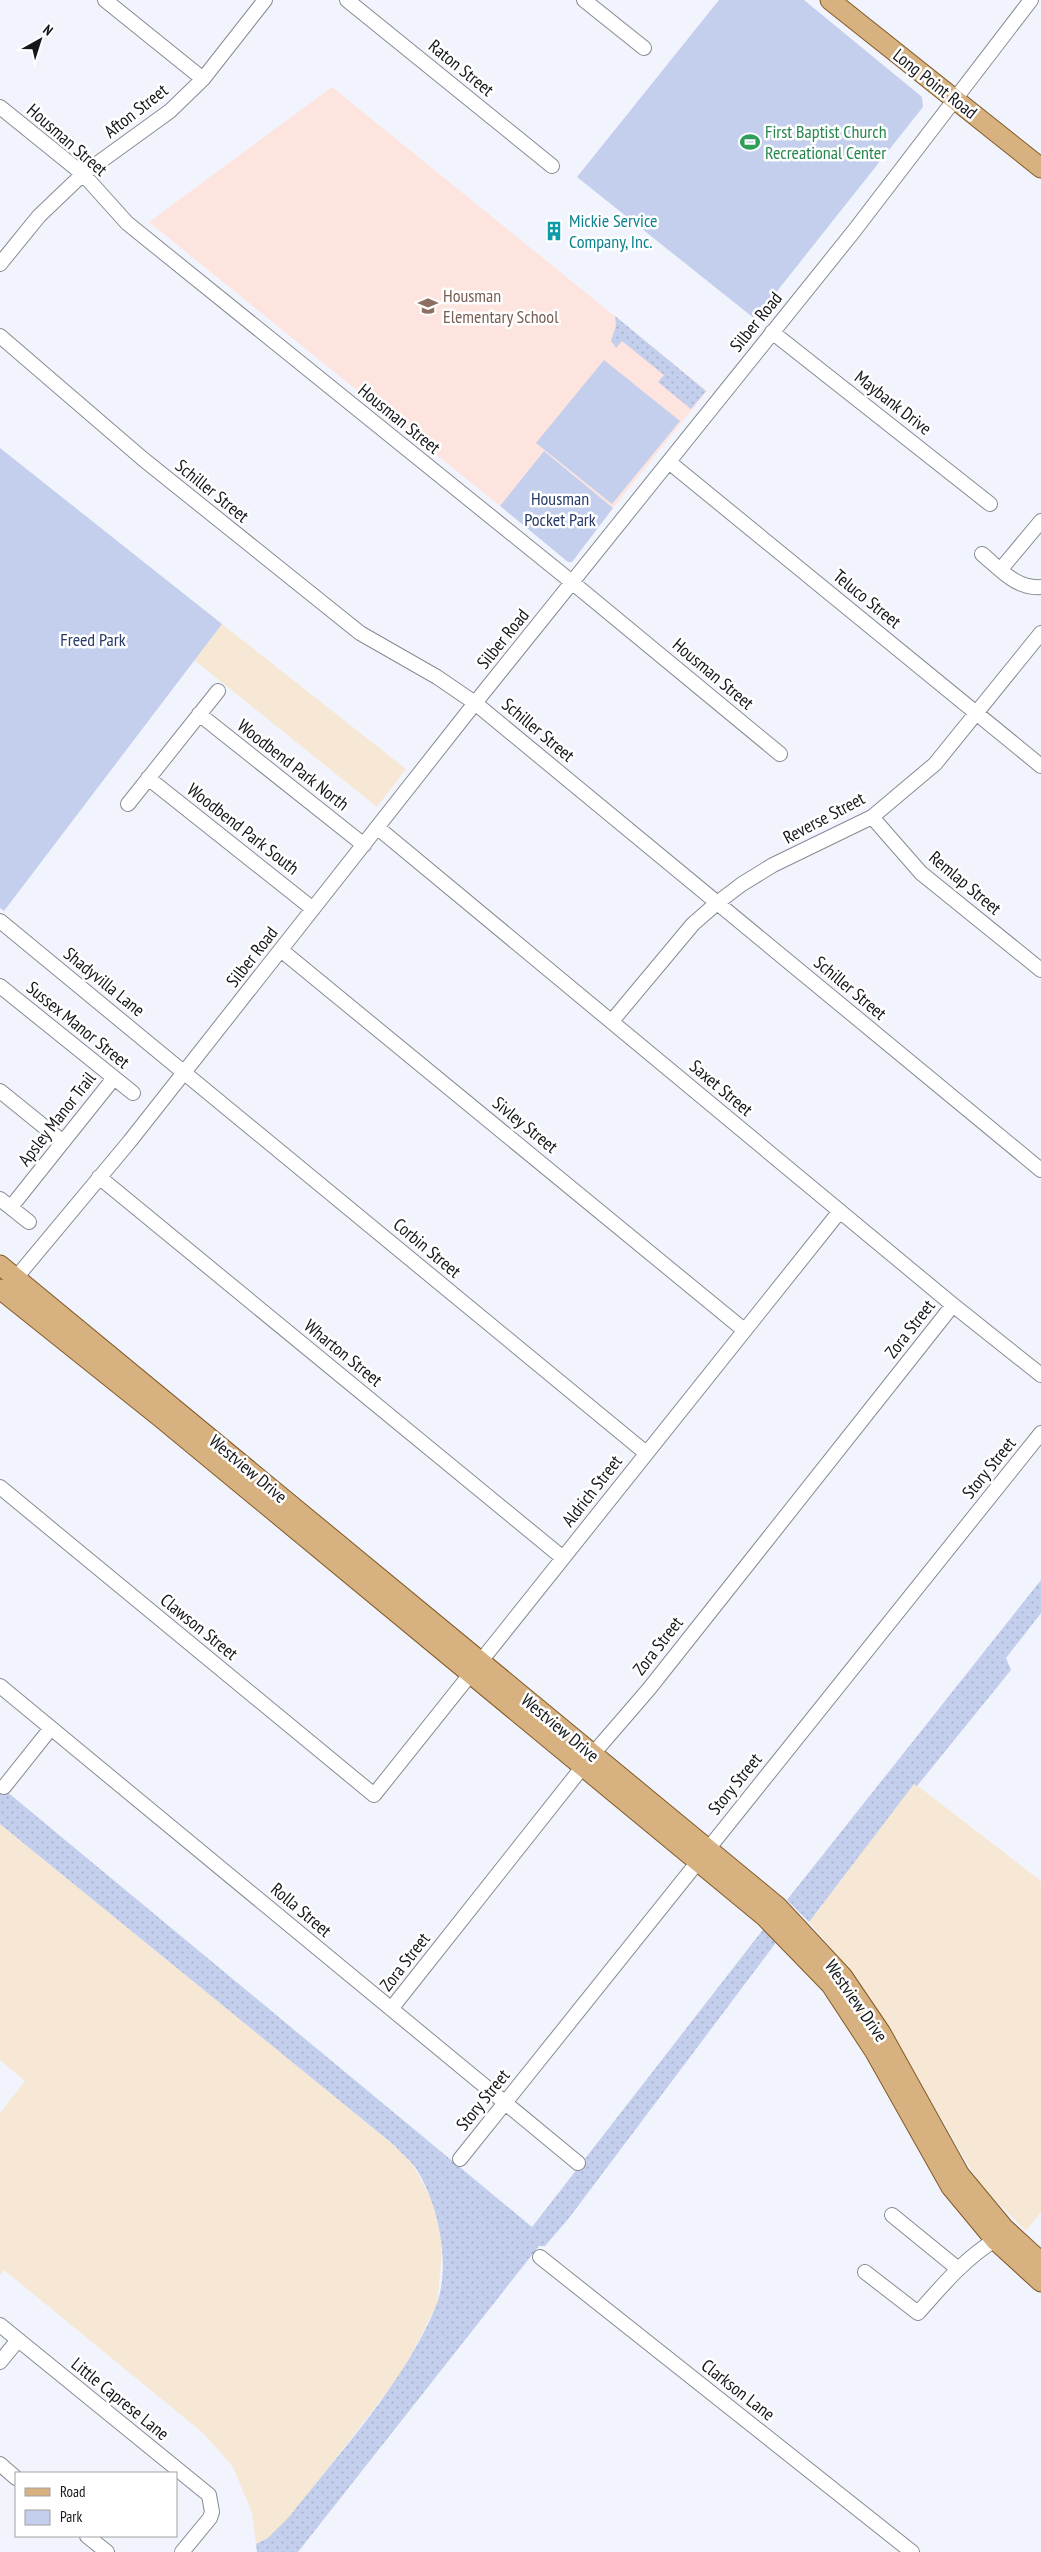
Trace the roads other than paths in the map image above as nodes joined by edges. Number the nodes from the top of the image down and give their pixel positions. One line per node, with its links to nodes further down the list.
1 (104, 0): 8 (street)
2 (265, 0): 8 (street, Afton Street)
3 (347, 0): 11 (street, Raton Street)
4 (584, 0): 7 (street)
5 (830, 0): 9 (main road, Long Point Road)
6 (1031, 0): 9 (street, Silber Road)
7 (644, 48)
8 (203, 78): 13 (street, Afton Street)
9 (955, 99): 12 (main road, Long Point Road); 15 (street, Silber Road)
10 (0, 107): 13 (street, Housman Street)
11 (552, 166)
12 (1041, 168)
13 (83, 174): 14 (street, Afton Street); 22 (street, Housman Street)
14 (0, 264)
15 (772, 332): 17 (street, Silber Road); 18 (street, Maybank Drive)
16 (0, 336): 26 (street, Schiller Street)
17 (669, 462): 22 (street, Silber Road); 27 (street, Teluco Street)
18 (990, 504)
19 (1041, 521): 21 (street)
20 (982, 554): 21 (street)
21 (1001, 569): 23 (street)
22 (573, 583): 26 (street, Silber Road); 29 (street, Housman Street)
23 (1041, 587)
24 (1041, 632): 27 (street, Reverse Street)
25 (218, 691): 28 (street)
26 (475, 703): 34 (street, Silber Road); 36 (street, Schiller Street)
27 (976, 713): 30 (street, Teluco Street); 33 (street, Reverse Street)
28 (199, 714): 31 (street); 35 (street, Woodbend Park North)
29 (780, 754)
30 (1041, 766)
31 (148, 778): 32 (street); 37 (street, Woodbend Park South)
32 (128, 804)
33 (872, 817): 36 (street, Reverse Street); 40 (street, Remlap Street)
34 (378, 828): 35 (street, Silber Road); 42 (street, Saxet Street)
35 (364, 845): 37 (street, Silber Road)
36 (717, 902): 42 (street, Reverse Street); 48 (street, Schiller Street)
37 (313, 909): 39 (street, Silber Road)
38 (0, 922): 43 (street, Shadyvilla Lane)
39 (281, 950): 43 (street, Silber Road); 57 (street, Sivley Street)
40 (1041, 970)
41 (0, 986): 44 (street, Sussex Manor Street)
42 (612, 1021): 51 (street, Saxet Street)
43 (185, 1071): 49 (street, Silber Road); 61 (street, Corbin Street)
44 (114, 1078): 46 (street, Sussex Manor Street); 47 (street, Apsley Manor Trail)
45 (0, 1091): 47 (street)
46 (133, 1093)
47 (63, 1142): 50 (street, Apsley Manor Trail)
48 (1041, 1170)
49 (99, 1177): 54 (street, Silber Road); 63 (street, Wharton Street)
50 (5, 1203): 52 (street)
51 (840, 1211): 56 (street, Saxet Street); 57 (street, Aldrich Street)
52 (30, 1222)
53 (0, 1264): 54 (main road, Westview Drive)
54 (17, 1277): 55 (street, Silber Road); 59 (main road, Westview Drive)
55 (1, 1293): 59 (main road, Westview Drive)
56 (953, 1305): 58 (street, Saxet Street); 67 (street, Zora Street)
57 (744, 1330): 61 (street, Aldrich Street)
58 (1041, 1376)
59 (165, 1411): 64 (main road, Westview Drive)
60 (1041, 1433): 70 (street, Story Street)
61 (646, 1453): 63 (street, Aldrich Street)
62 (0, 1487): 69 (street, Clawson Street)
63 (563, 1558): 64 (street, Aldrich Street)
64 (476, 1669): 67 (main road, Westview Drive); 69 (street, Aldrich Street)
65 (0, 1686): 66 (street, Rolla Street)
66 (51, 1728): 68 (street); 71 (street, Rolla Street)
67 (588, 1761): 70 (main road, Westview Drive); 71 (street, Zora Street)
68 (4, 1787)
69 (374, 1795)
70 (702, 1855): 72 (street, Story Street); 76 (main road, Westview Drive); 78 (main road, Westview Drive)
71 (391, 2009): 72 (street, Rolla Street)
72 (505, 2103): 73 (street, Story Street); 74 (street, Rolla Street)
73 (460, 2159)
74 (578, 2164)
75 (892, 2215): 79 (street)
76 (995, 2240): 79 (street); 81 (main road, Westview Drive)
77 (540, 2257): 90 (street, Clarkson Lane)
78 (1041, 2262)
79 (957, 2268): 80 (street)
80 (865, 2272)
81 (1041, 2282)
82 (0, 2325): 83 (street, Little Caprese Lane)
83 (18, 2340): 84 (street); 89 (street, Little Caprese Lane)
84 (0, 2362)
85 (0, 2464): 86 (street)
86 (15, 2477)
87 (88, 2537): 88 (street)
88 (107, 2552)
89 (182, 2552)
90 (912, 2552)

